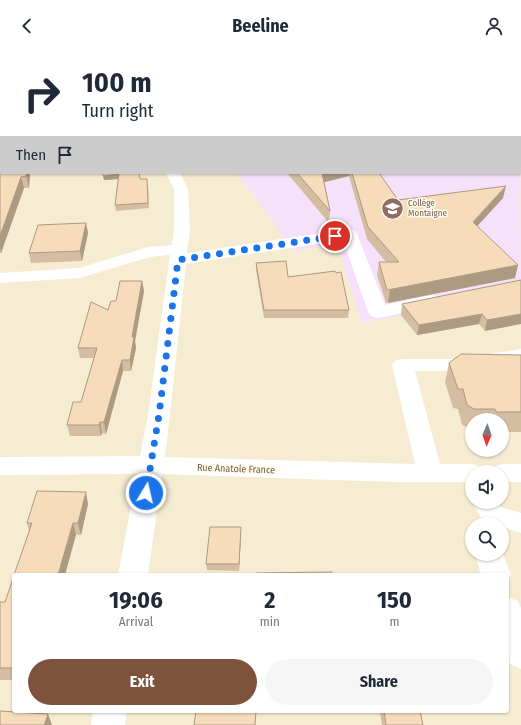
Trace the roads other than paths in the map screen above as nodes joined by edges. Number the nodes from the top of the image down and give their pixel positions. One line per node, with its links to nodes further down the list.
1 (174, 174): 2 (street)
2 (179, 254): 3 (street); 4 (street); 6 (street)
3 (0, 278)
4 (446, 298)
5 (521, 355): 8 (street)
6 (151, 465): 7 (street, Rue Anatole France); 8 (street, Rue Anatole France); 15 (street)
7 (0, 466)
8 (430, 473): 11 (street, Rue Anatole France)
9 (509, 473): 10 (street)
10 (521, 473)
11 (465, 476)
12 (489, 513): 13 (street)
13 (521, 523)
14 (491, 561): 16 (street)
15 (133, 573)
16 (495, 573)
17 (509, 616): 18 (street)
18 (521, 654)
19 (110, 713): 20 (street)
20 (108, 725)

